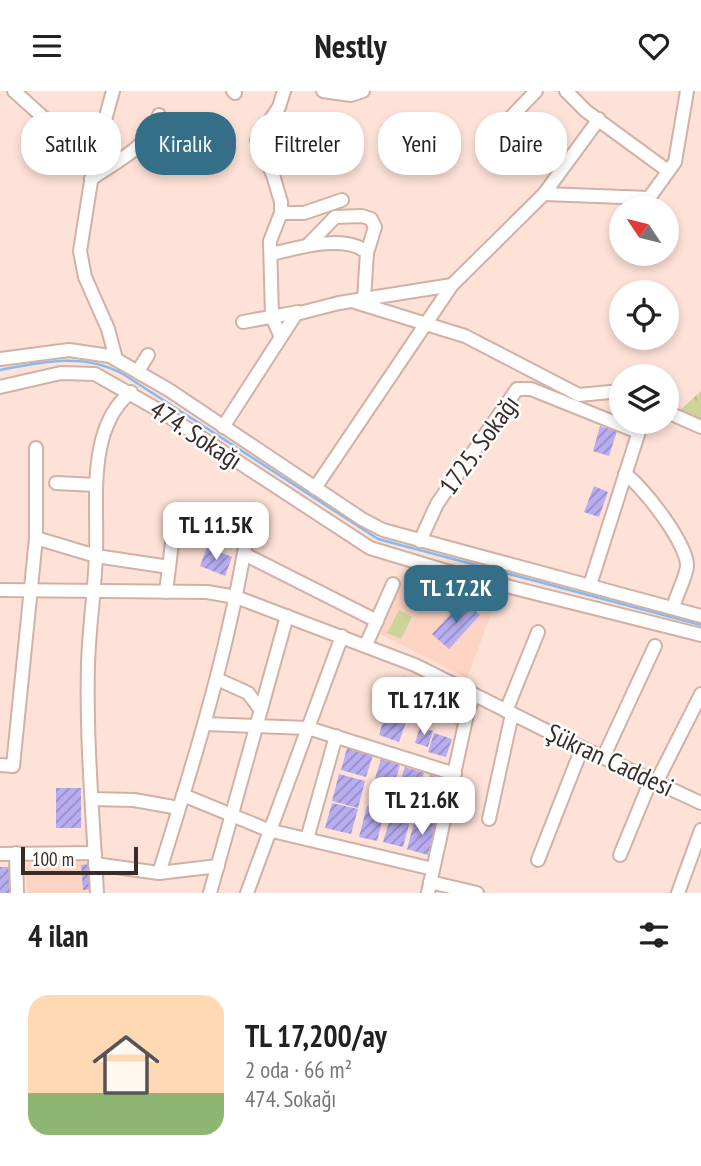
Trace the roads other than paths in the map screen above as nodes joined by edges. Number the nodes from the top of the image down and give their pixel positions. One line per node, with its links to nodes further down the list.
1 (14, 91): 9 (street)
2 (113, 91): 10 (street)
3 (284, 91): 19 (street)
4 (324, 91): 5 (street)
5 (363, 91)
6 (536, 91): 11 (street)
7 (566, 91): 12 (street)
8 (687, 91): 14 (street)
9 (37, 112)
10 (107, 112)
11 (516, 112)
12 (599, 119): 14 (street); 17 (street)
13 (135, 148): 16 (street)
14 (668, 171): 17 (street)
15 (92, 175): 16 (street)
16 (91, 179): 32 (street)
17 (544, 194): 23 (street)
18 (342, 200): 19 (street)
19 (281, 213): 22 (street)
20 (308, 245): 21 (street); 21 (street); 22 (street)
21 (367, 253): 24 (street)
22 (272, 254): 26 (street)
23 (452, 285): 24 (street); 28 (street)
24 (358, 300): 25 (street); 28 (street)
25 (300, 312): 26 (street); 29 (street)
26 (272, 317): 27 (street); 29 (street)
27 (243, 322)
28 (428, 323): 35 (street); 46 (street)
29 (281, 337): 39 (street)
30 (148, 355): 33 (street)
31 (0, 359): 32 (street, 474. Sokağı)
32 (116, 359): 33 (street, 474. Sokağı)
33 (138, 371): 39 (street, 474. Sokağı)
34 (0, 387): 36 (street, 474. Sokağı)
35 (609, 392)
36 (131, 393): 45 (street); 64 (street, 474. Sokağı)
37 (609, 416): 48 (street, 1725. Sokağı)
38 (679, 417): 40 (street)
39 (223, 427): 46 (street, 474. Sokağı)
40 (701, 427)
41 (638, 434): 43 (street)
42 (36, 448): 47 (street)
43 (625, 474): 53 (street); 59 (street)
44 (56, 483): 45 (street)
45 (96, 485): 50 (street)
46 (316, 488): 48 (street, 474. Sokağı)
47 (36, 538): 50 (street); 54 (street)
48 (419, 541): 53 (street, 474. Sokağı)
49 (244, 554): 51 (street); 58 (street); 62 (street)
50 (96, 556): 51 (street); 56 (street)
51 (169, 567): 57 (street)
52 (393, 583): 62 (street)
53 (590, 585): 59 (street, 474. Sokağı)
54 (30, 589): 55 (street, Şükran Caddesi); 56 (street, Şükran Caddesi); 79 (street)
55 (0, 590)
56 (93, 591): 57 (street, Şükran Caddesi); 82 (street)
57 (166, 592): 58 (street, Şükran Caddesi)
58 (236, 597): 60 (street, Şükran Caddesi); 68 (street)
59 (673, 608): 61 (street, 474. Sokağı)
60 (287, 615): 65 (street, Şükran Caddesi); 71 (street)
61 (701, 616)
62 (377, 621): 66 (street)
63 (538, 632): 72 (street)
64 (701, 635)
65 (342, 636): 66 (street, Şükran Caddesi); 75 (street)
66 (366, 645): 70 (street, Şükran Caddesi)
67 (655, 646): 78 (street)
68 (217, 679): 71 (street); 73 (street)
69 (701, 694): 81 (street)
70 (474, 696): 72 (street, Şükran Caddesi); 80 (street)
71 (260, 709): 74 (street)
72 (509, 713): 77 (street, Şükran Caddesi); 86 (street)
73 (205, 724): 74 (street); 83 (street)
74 (255, 725): 75 (street); 85 (street)
75 (308, 727): 76 (street); 87 (street)
76 (336, 736): 80 (street); 89 (street)
77 (582, 748): 78 (street, Şükran Caddesi); 94 (street)
78 (603, 758): 81 (street, Şükran Caddesi)
79 (0, 765)
80 (455, 773): 97 (street)
81 (654, 781): 84 (street, Şükran Caddesi); 92 (street)
82 (92, 799): 83 (street); 93 (street)
83 (181, 801): 85 (street); 96 (street)
84 (701, 803)
85 (232, 814): 87 (street); 95 (street)
86 (489, 820)
87 (268, 830): 89 (street); 101 (street)
88 (701, 830): 103 (street)
89 (307, 839): 97 (street)
90 (16, 853): 91 (street); 93 (street); 98 (street)
91 (0, 854)
92 (620, 855)
93 (95, 859): 96 (street); 99 (street)
94 (538, 860)
95 (218, 866): 96 (street); 100 (street)
96 (159, 873)
97 (430, 881): 102 (street)
98 (17, 893)
99 (97, 893)
100 (210, 893)
101 (247, 893)
102 (477, 893)
103 (678, 893)

